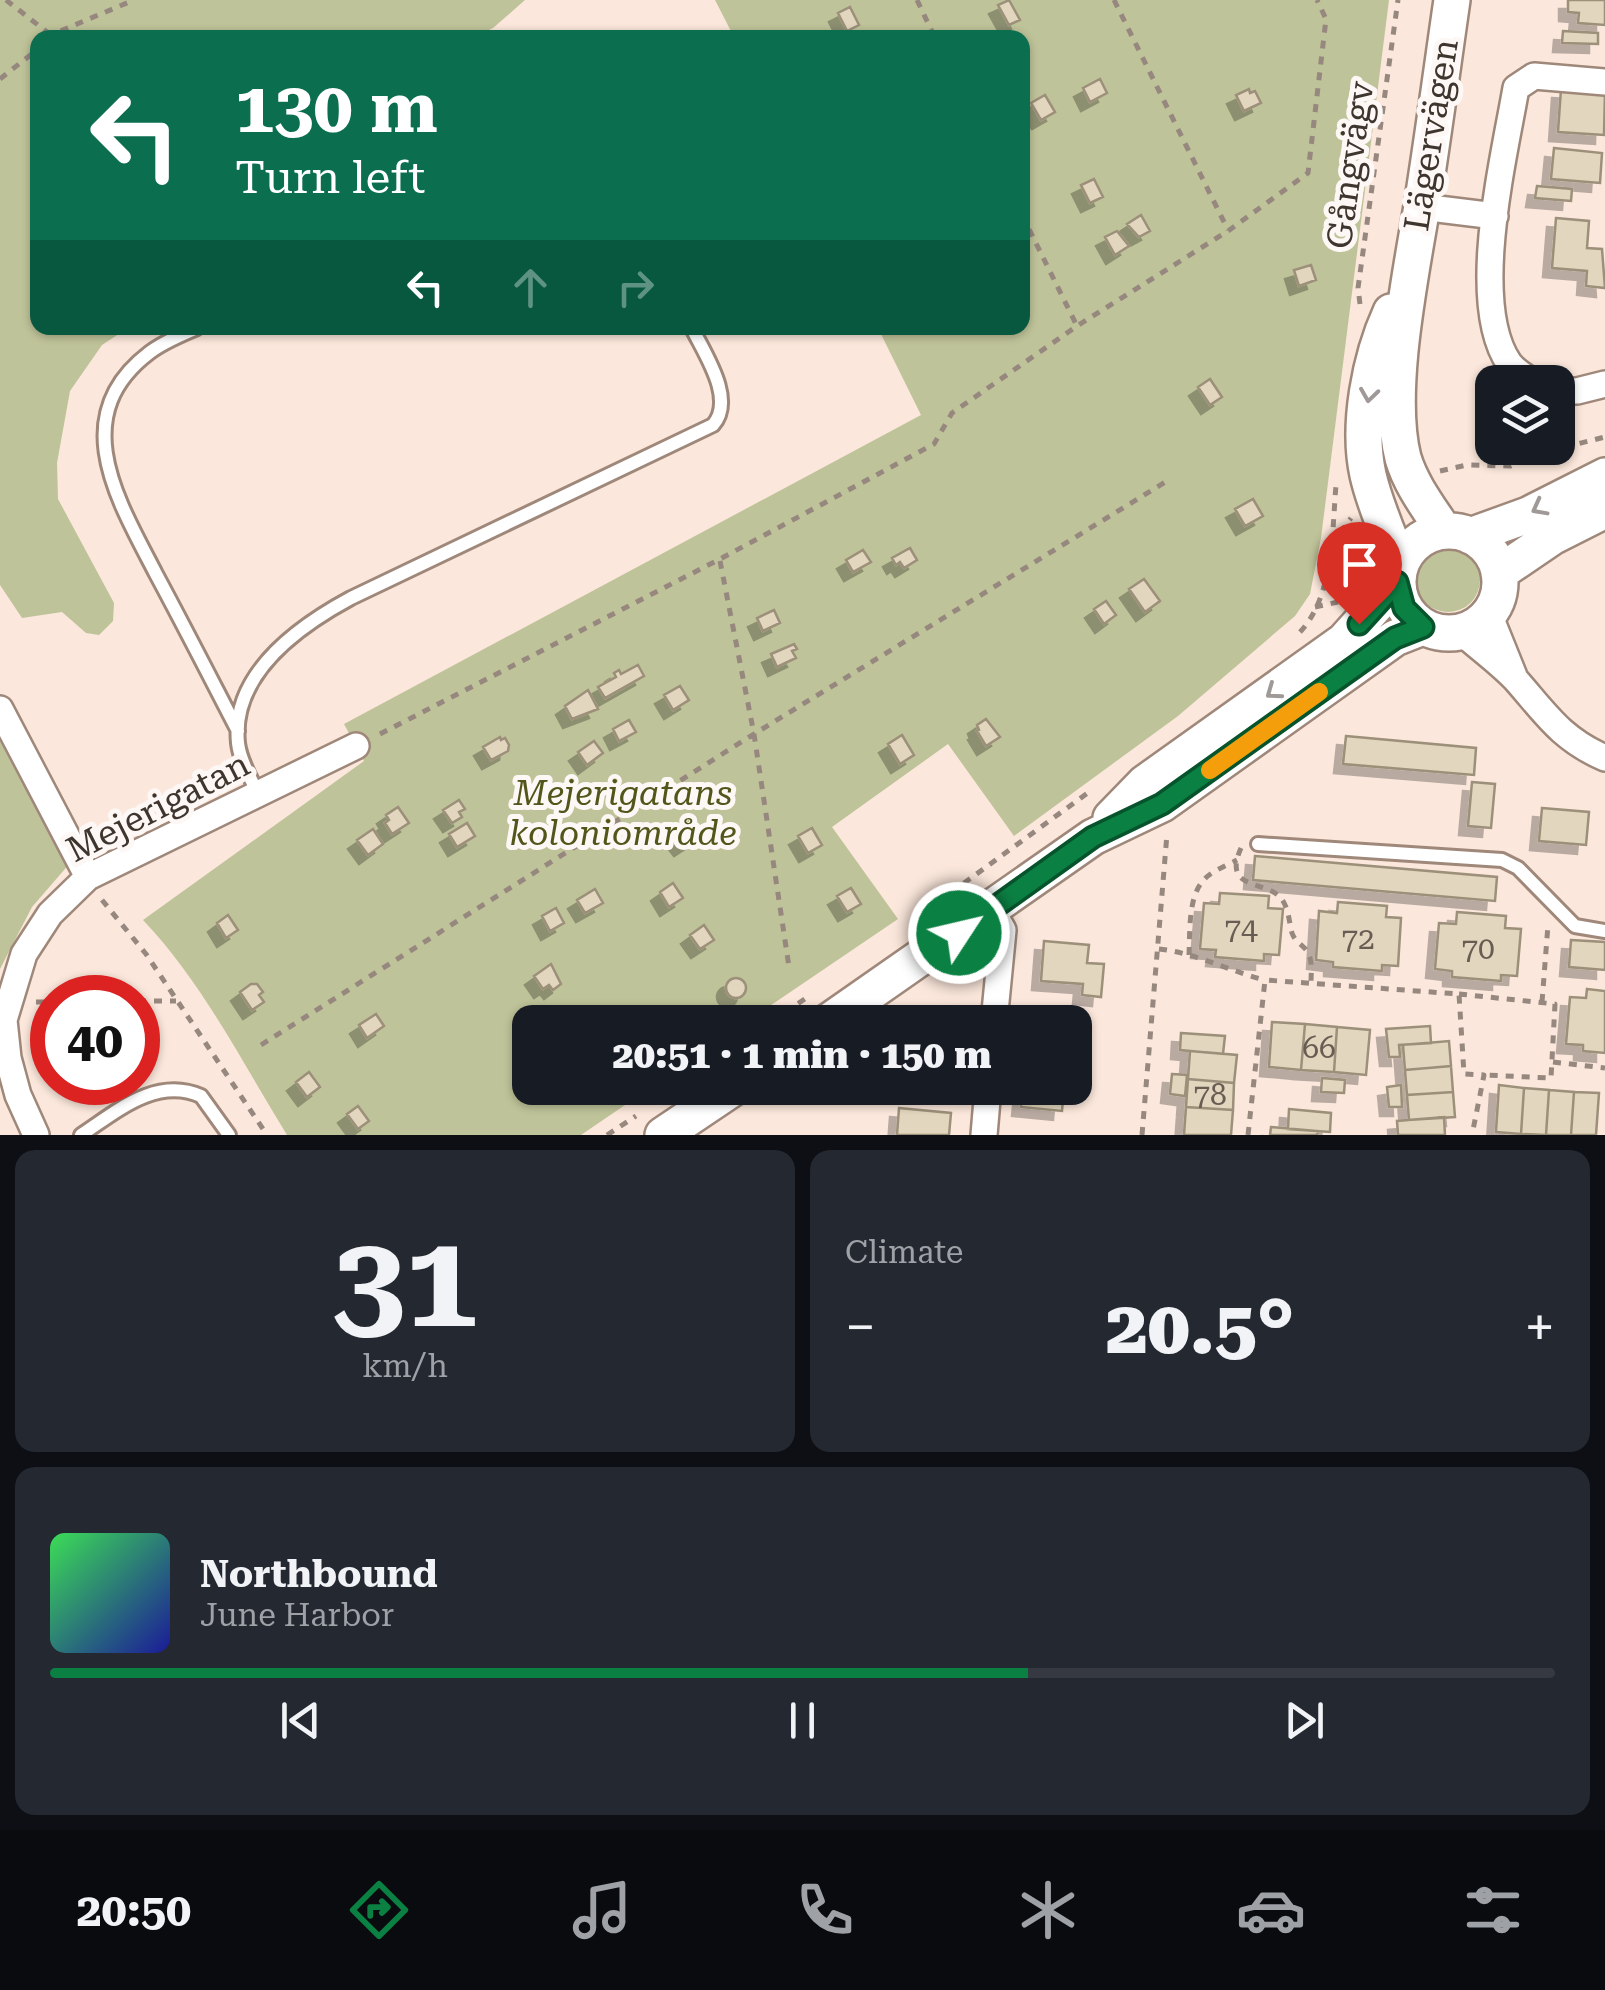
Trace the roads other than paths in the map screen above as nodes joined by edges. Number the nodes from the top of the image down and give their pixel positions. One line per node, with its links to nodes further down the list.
1 (1452, 0): 3 (street, Lägervägen)
2 (1605, 82): 4 (street)
3 (1422, 207): 4 (street); 5 (street, Lägervägen)
4 (1495, 216): 8 (street)
5 (1409, 270): 13 (street, Lägervägen); 14 (street, Lägervägen, one-way to 14)
6 (183, 335): 19 (lane)
7 (695, 335): 19 (lane)
8 (1510, 365)
9 (1605, 384): 10 (street)
10 (1575, 391)
11 (1605, 476): 13 (street, one-way to 13)
12 (1605, 510): 15 (street)
13 (1458, 534): 14 (street); 15 (street)
14 (1399, 573): 17 (street); 23 (street, one-way to 23)
15 (1499, 573): 16 (street)
16 (1475, 623): 17 (street); 21 (street)
17 (1423, 627): 23 (street)
18 (0, 709): 25 (street)
19 (238, 732): 22 (lane)
20 (356, 746): 22 (street, Mejerigatan)
21 (1605, 758)
22 (258, 794): 25 (street, Mejerigatan)
23 (1093, 837): 26 (street)
24 (1258, 844): 27 (lane)
25 (88, 877): 30 (street, Mejerigatan)
26 (992, 910): 28 (street); 29 (street)
27 (1605, 931)
28 (826, 1005)
29 (996, 1005)
30 (3, 1044): 33 (street, Mejerigatan)
31 (708, 1105): 36 (street)
32 (987, 1105): 37 (street)
33 (36, 1135)
34 (81, 1135): 35 (lane)
35 (229, 1135)
36 (663, 1135)
37 (984, 1135)

